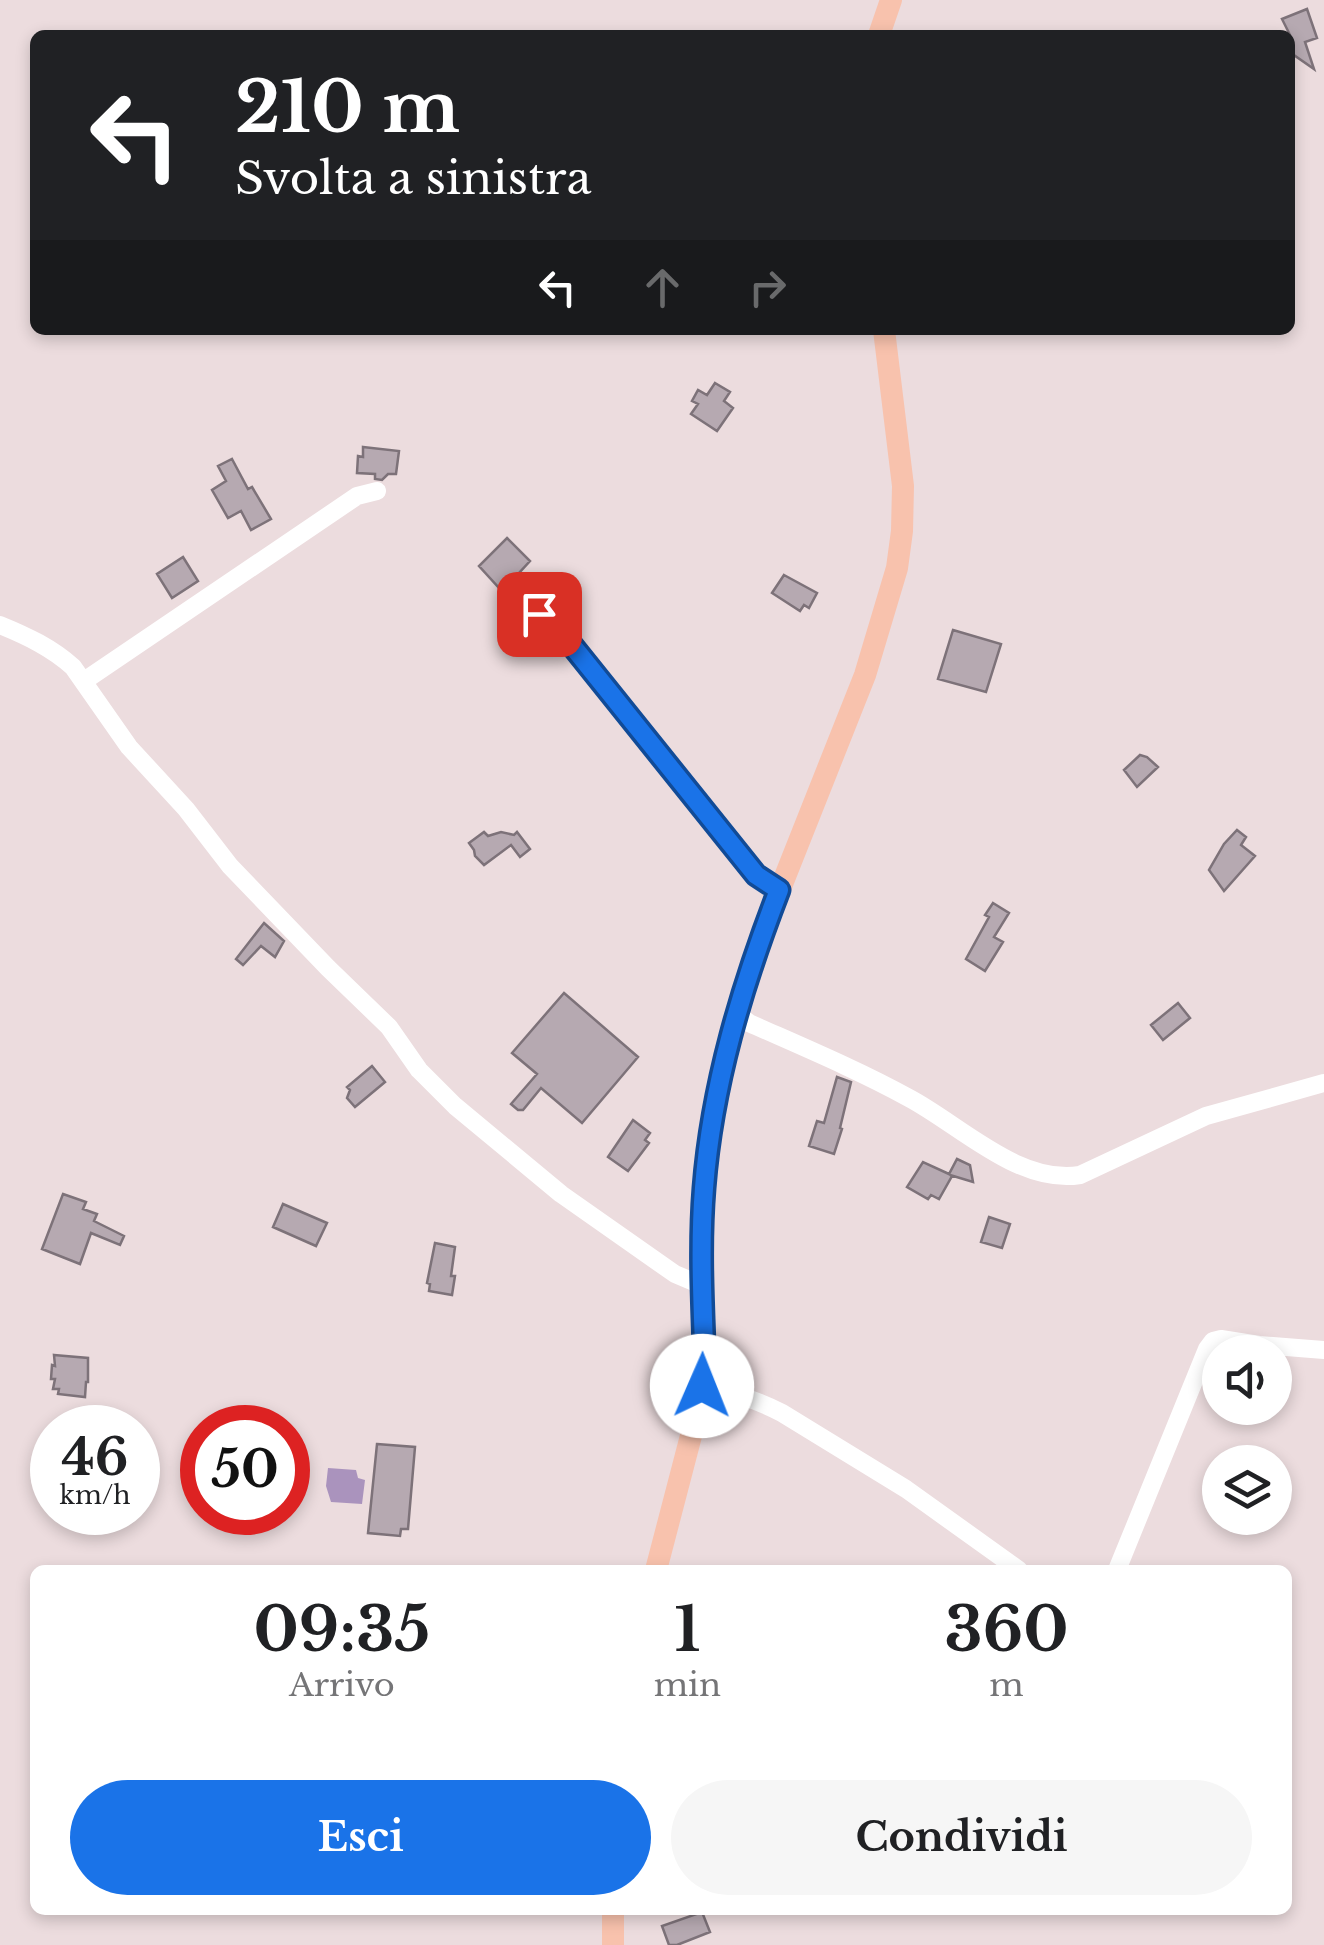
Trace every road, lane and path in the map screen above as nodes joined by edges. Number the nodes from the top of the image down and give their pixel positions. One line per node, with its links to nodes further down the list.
1 (891, 0): 2 (main road)
2 (881, 30)
3 (885, 335): 8 (main road)
4 (378, 491): 7 (street)
5 (507, 599): 8 (street)
6 (0, 625): 7 (street)
7 (84, 681): 11 (street)
8 (779, 890): 9 (main road)
9 (736, 1013): 10 (street); 11 (main road)
10 (1324, 1084)
11 (701, 1284): 13 (main road)
12 (1324, 1350): 16 (street)
13 (702, 1386): 14 (main road); 15 (street)
14 (657, 1565)
15 (1011, 1565)
16 (1119, 1565)
17 (613, 1915): 18 (main road)
18 (613, 1945)

